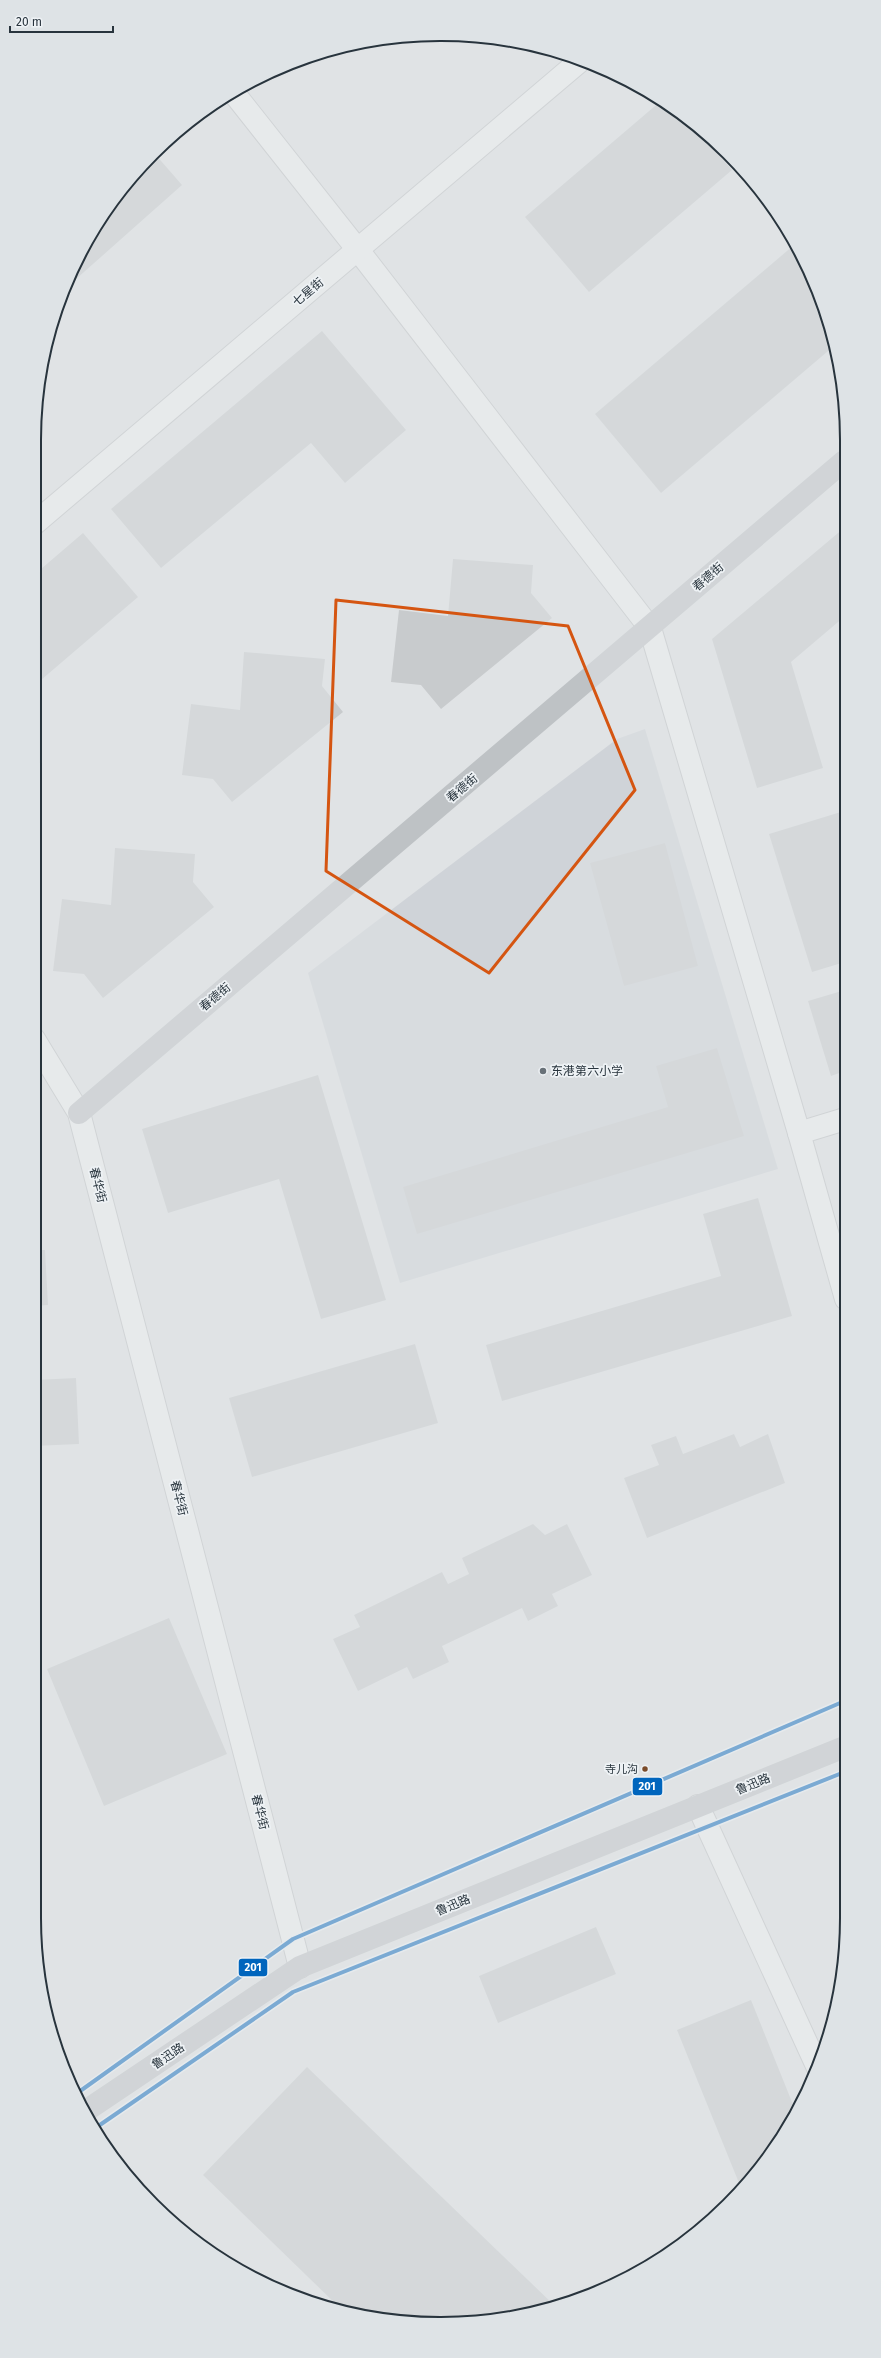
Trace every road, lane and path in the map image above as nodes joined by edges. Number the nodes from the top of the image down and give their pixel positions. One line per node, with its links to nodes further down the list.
1 (576, 65): 3 (street, 七星街)
2 (237, 98): 3 (street)
3 (358, 250): 5 (street, 七星街); 6 (street)
4 (840, 464): 6 (street, 春德街)
5 (41, 518)
6 (650, 628): 8 (street, 春德街); 10 (street)
7 (41, 1051): 8 (street, 春华街)
8 (79, 1113): 14 (street, 春华街)
9 (840, 1121): 10 (street)
10 (799, 1133): 11 (street)
11 (840, 1278)
12 (840, 1749): 13 (street, 鲁迅路)
13 (698, 1806): 14 (street, 鲁迅路); 15 (street)
14 (300, 1967): 16 (street, 鲁迅路)
15 (814, 2059)
16 (90, 2108)

